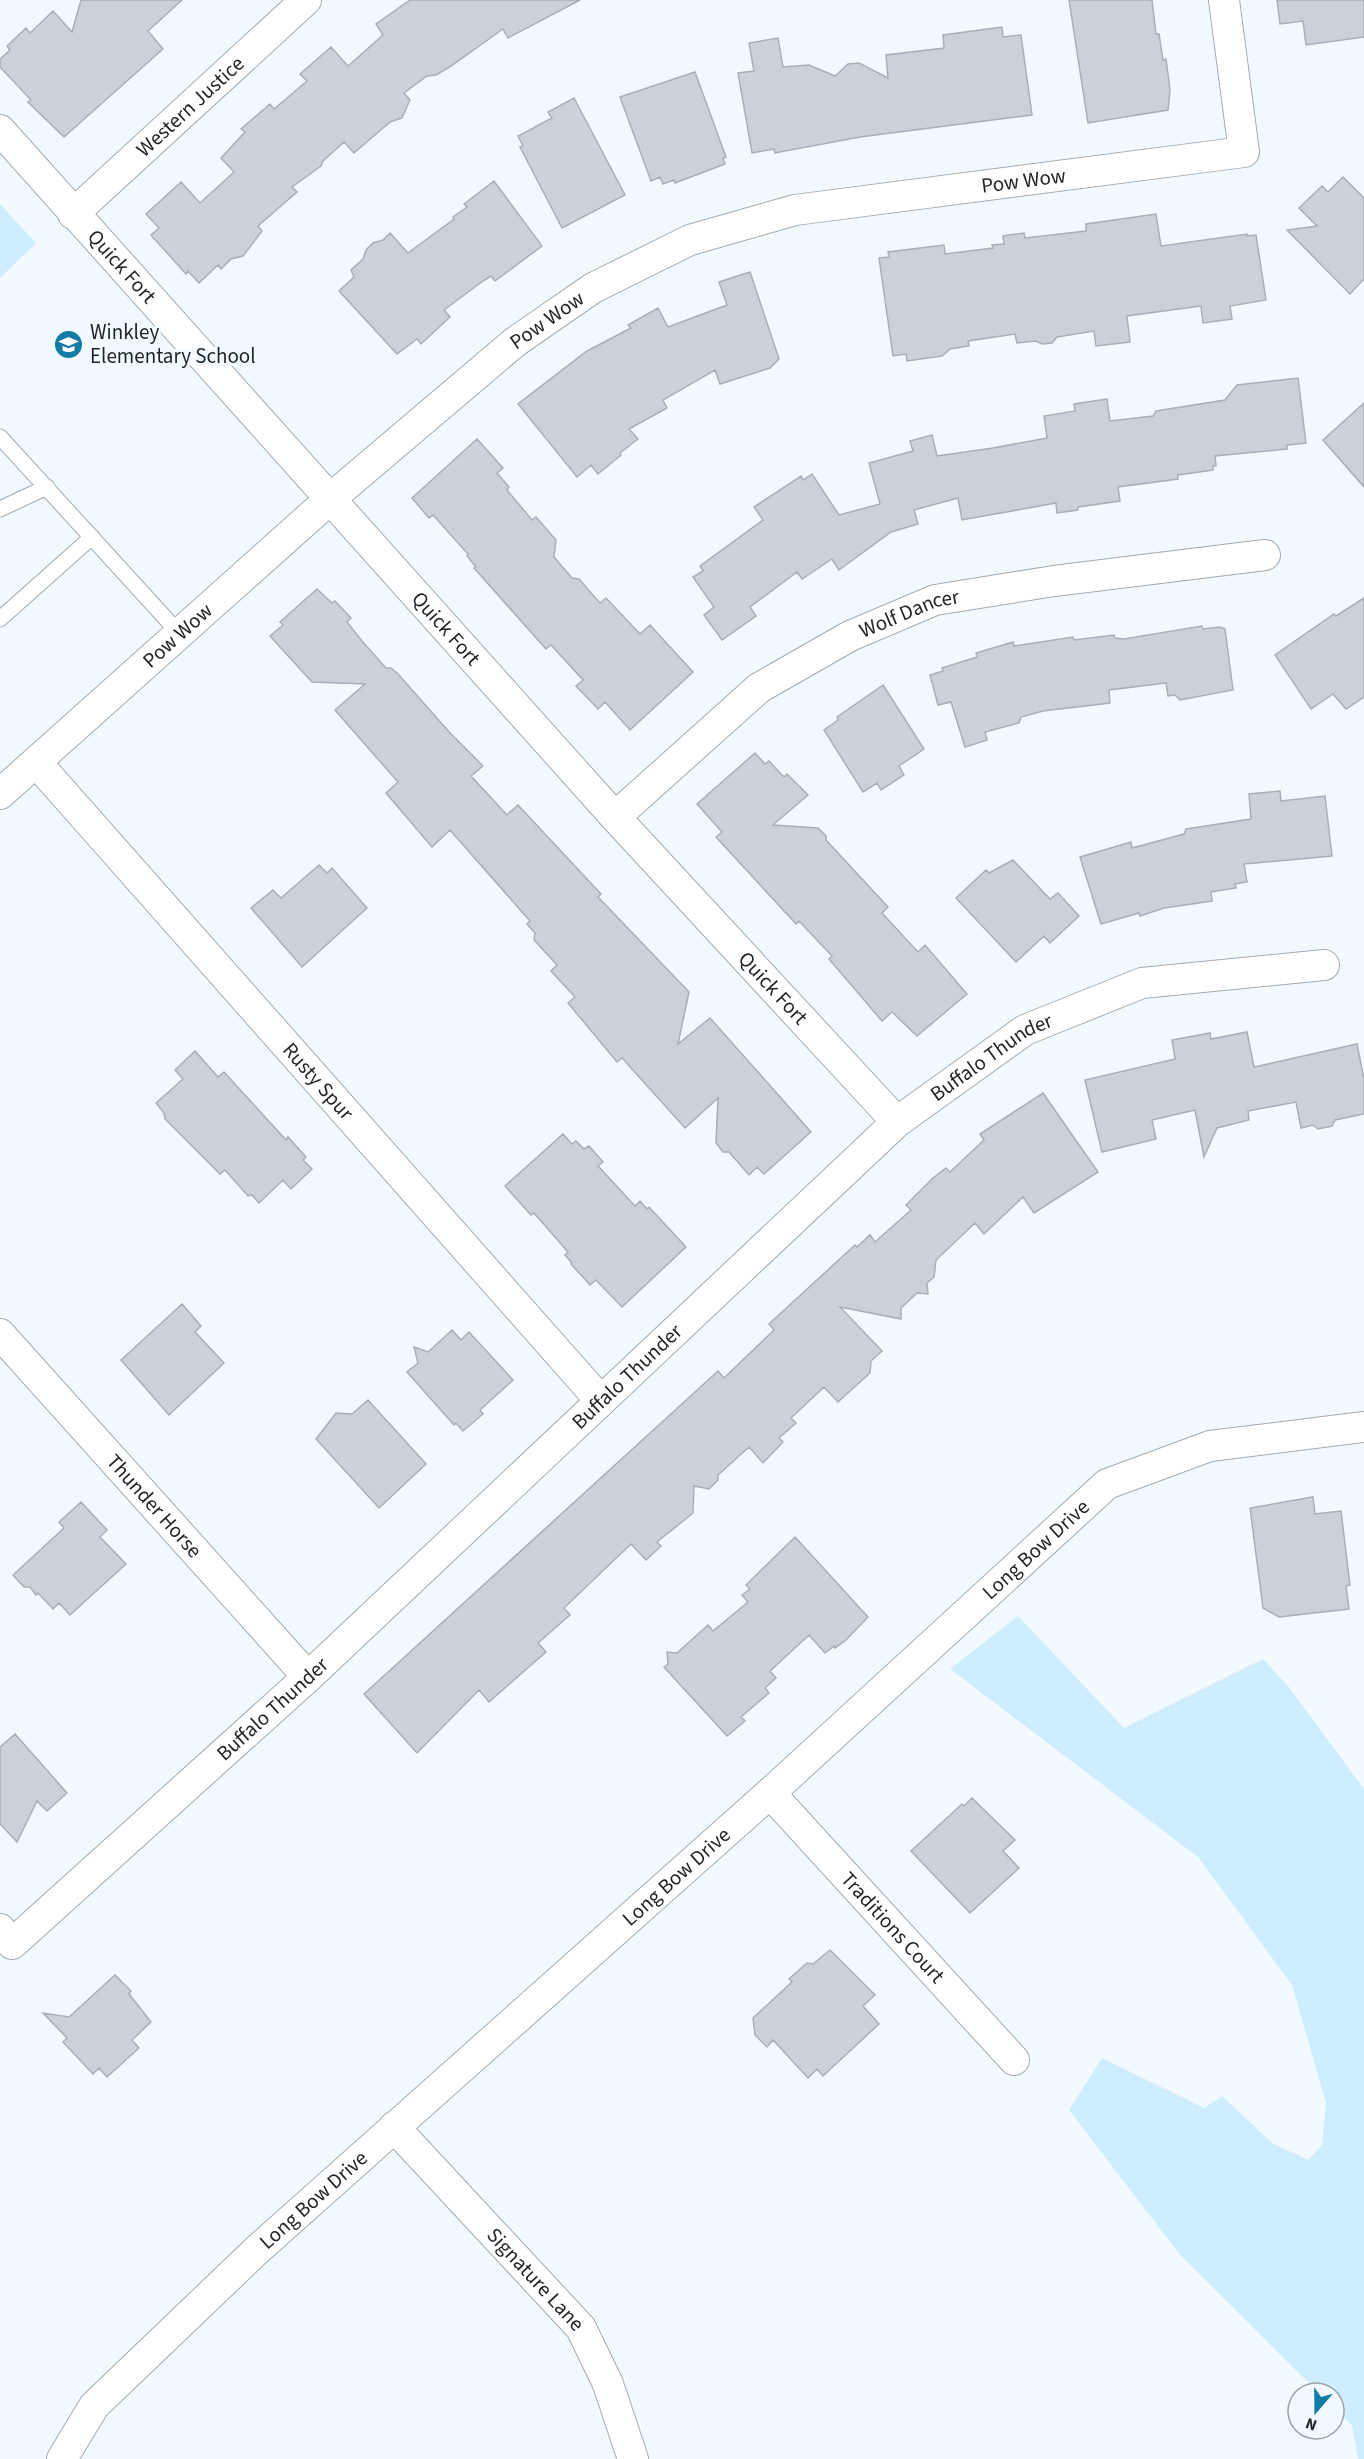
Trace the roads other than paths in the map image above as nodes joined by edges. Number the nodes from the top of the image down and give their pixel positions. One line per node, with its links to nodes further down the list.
1 (306, 0): 4 (street, Western Justice)
2 (1224, 0): 7 (street, Pow Wow)
3 (0, 130): 4 (street, Quick Fort)
4 (73, 214): 7 (street, Quick Fort)
5 (0, 437): 6 (lane)
6 (46, 488): 8 (lane); 9 (lane)
7 (330, 499): 12 (street, Pow Wow); 15 (street, Quick Fort)
8 (0, 508)
9 (92, 537): 11 (lane); 12 (lane)
10 (1265, 555): 15 (street, Wolf Dancer)
11 (0, 619)
12 (179, 633): 13 (street, Pow Wow)
13 (36, 762): 14 (street, Pow Wow); 19 (street, Rusty Spur)
14 (0, 794)
15 (615, 817): 17 (street, Quick Fort)
16 (1324, 964): 17 (street, Buffalo Thunder)
17 (897, 1122): 19 (street, Buffalo Thunder)
18 (0, 1334): 21 (street, Thunder Horse)
19 (601, 1401): 21 (street, Buffalo Thunder)
20 (1364, 1427): 22 (street, Long Bow Drive)
21 (308, 1677): 23 (street, Buffalo Thunder)
22 (770, 1793): 24 (street, Traditions Court); 25 (street, Long Bow Drive)
23 (6, 1937)
24 (1014, 2060)
25 (394, 2127): 26 (street, Long Bow Drive); 27 (street, Signature Lane)
26 (62, 2459)
27 (633, 2459)

